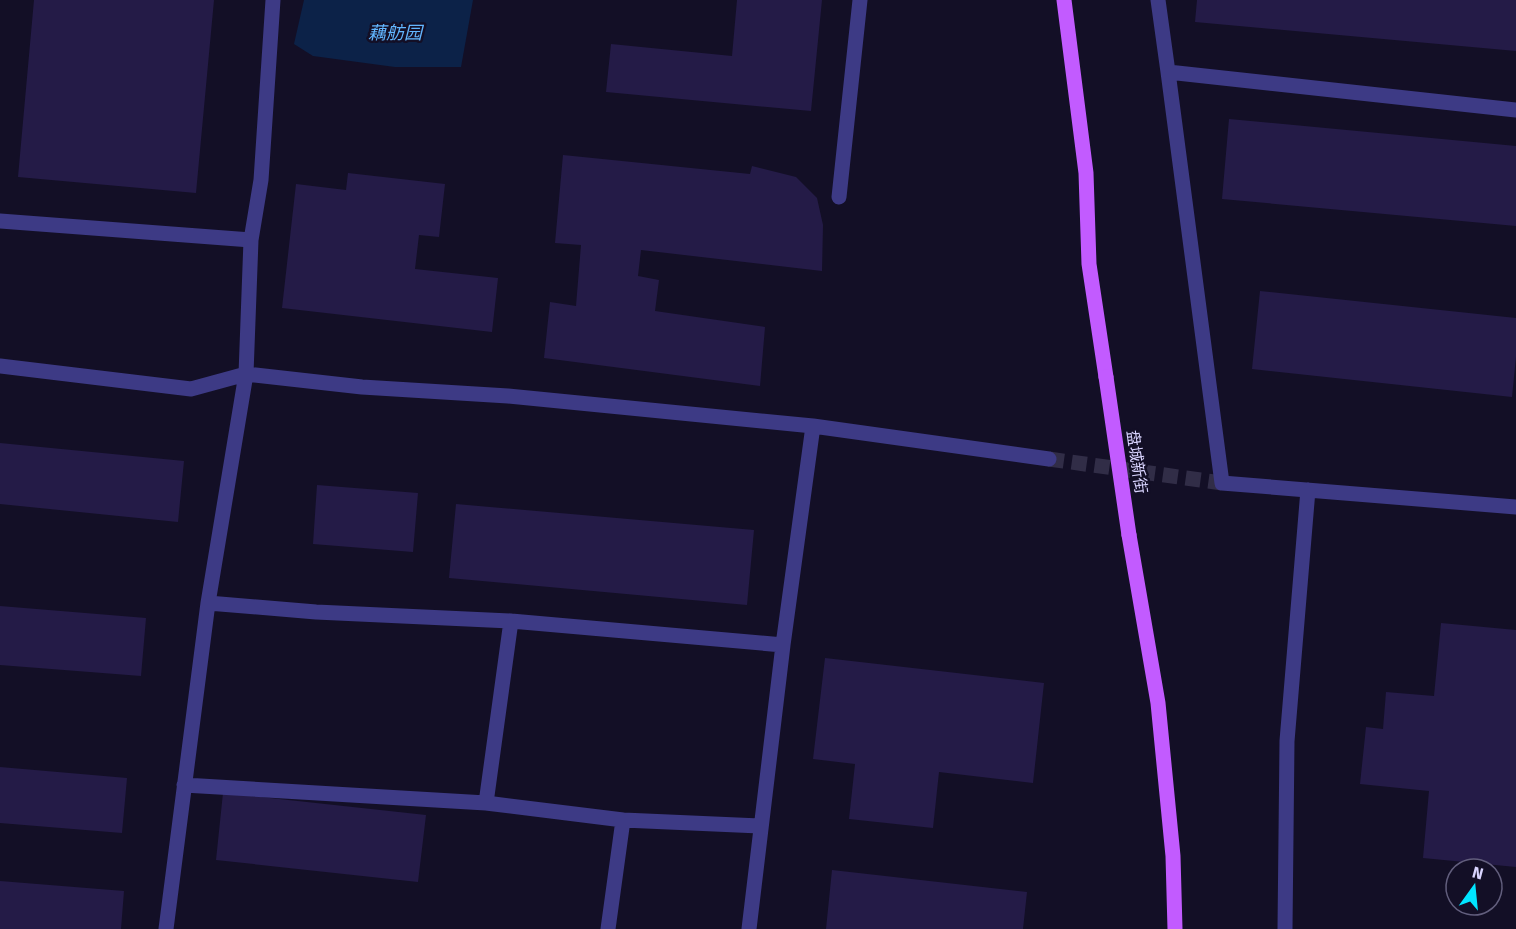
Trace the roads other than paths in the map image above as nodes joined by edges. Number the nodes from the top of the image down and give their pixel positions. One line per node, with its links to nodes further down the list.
1 (273, 0): 9 (lane)
2 (860, 0): 7 (lane)
3 (1064, 0): 26 (main road, 盘城新街, bridge)
4 (1158, 0): 5 (lane)
5 (1168, 72): 6 (lane); 14 (lane)
6 (1516, 110)
7 (839, 197)
8 (0, 221): 9 (lane)
9 (251, 240): 11 (lane)
10 (0, 366): 11 (lane)
11 (246, 374): 12 (lane); 16 (lane)
12 (813, 426): 13 (lane); 18 (lane)
13 (1049, 459)
14 (1308, 490): 15 (lane); 27 (lane)
15 (1516, 507)
16 (208, 603): 17 (lane); 19 (lane)
17 (511, 621): 18 (lane); 20 (lane)
18 (783, 645): 22 (lane)
19 (184, 785): 20 (lane); 23 (lane)
20 (486, 803): 21 (lane)
21 (623, 820): 22 (lane); 24 (lane)
22 (760, 826): 25 (lane)
23 (166, 929)
24 (608, 929)
25 (748, 929)
26 (1175, 929)
27 (1285, 929)

